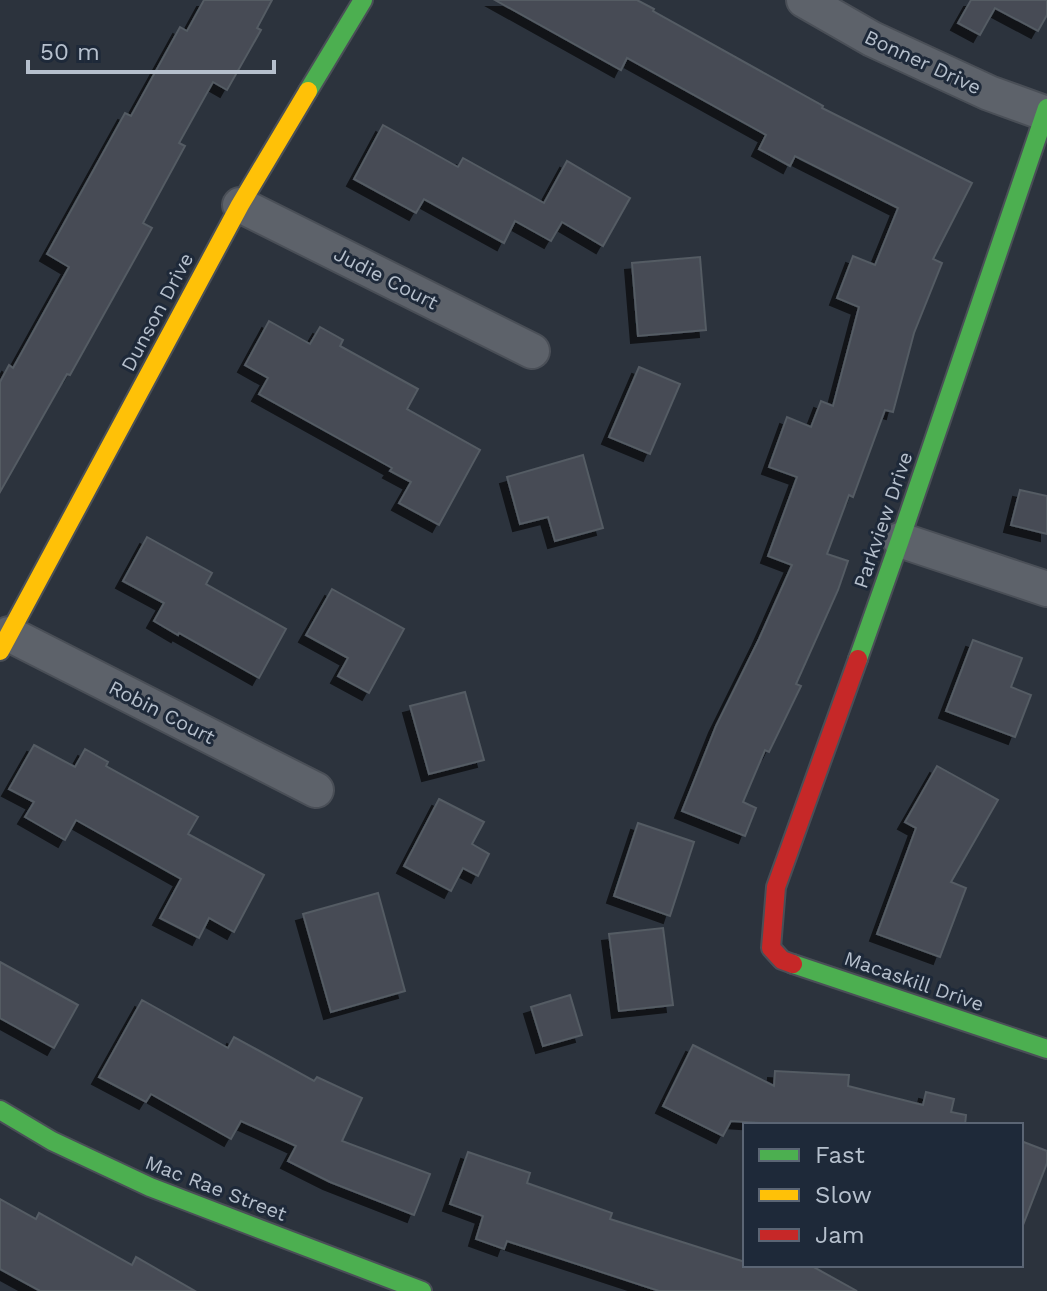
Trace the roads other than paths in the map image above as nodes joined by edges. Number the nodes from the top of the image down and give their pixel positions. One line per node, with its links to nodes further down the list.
1 (363, 0): 4 (street, Dunson Drive)
2 (804, 0): 3 (street, Bonner Drive)
3 (1046, 112): 6 (street, Parkview Drive)
4 (240, 205): 5 (street, Judie Court); 8 (street, Dunson Drive)
5 (532, 351)
6 (900, 540): 7 (street); 10 (street, Parkview Drive)
7 (1047, 589)
8 (4, 642): 9 (street, Robin Court)
9 (316, 790)
10 (771, 948): 11 (street, Macaskill Drive)
11 (1047, 1049)
12 (0, 1110): 13 (street, Mac Rae Street)
13 (422, 1291)

